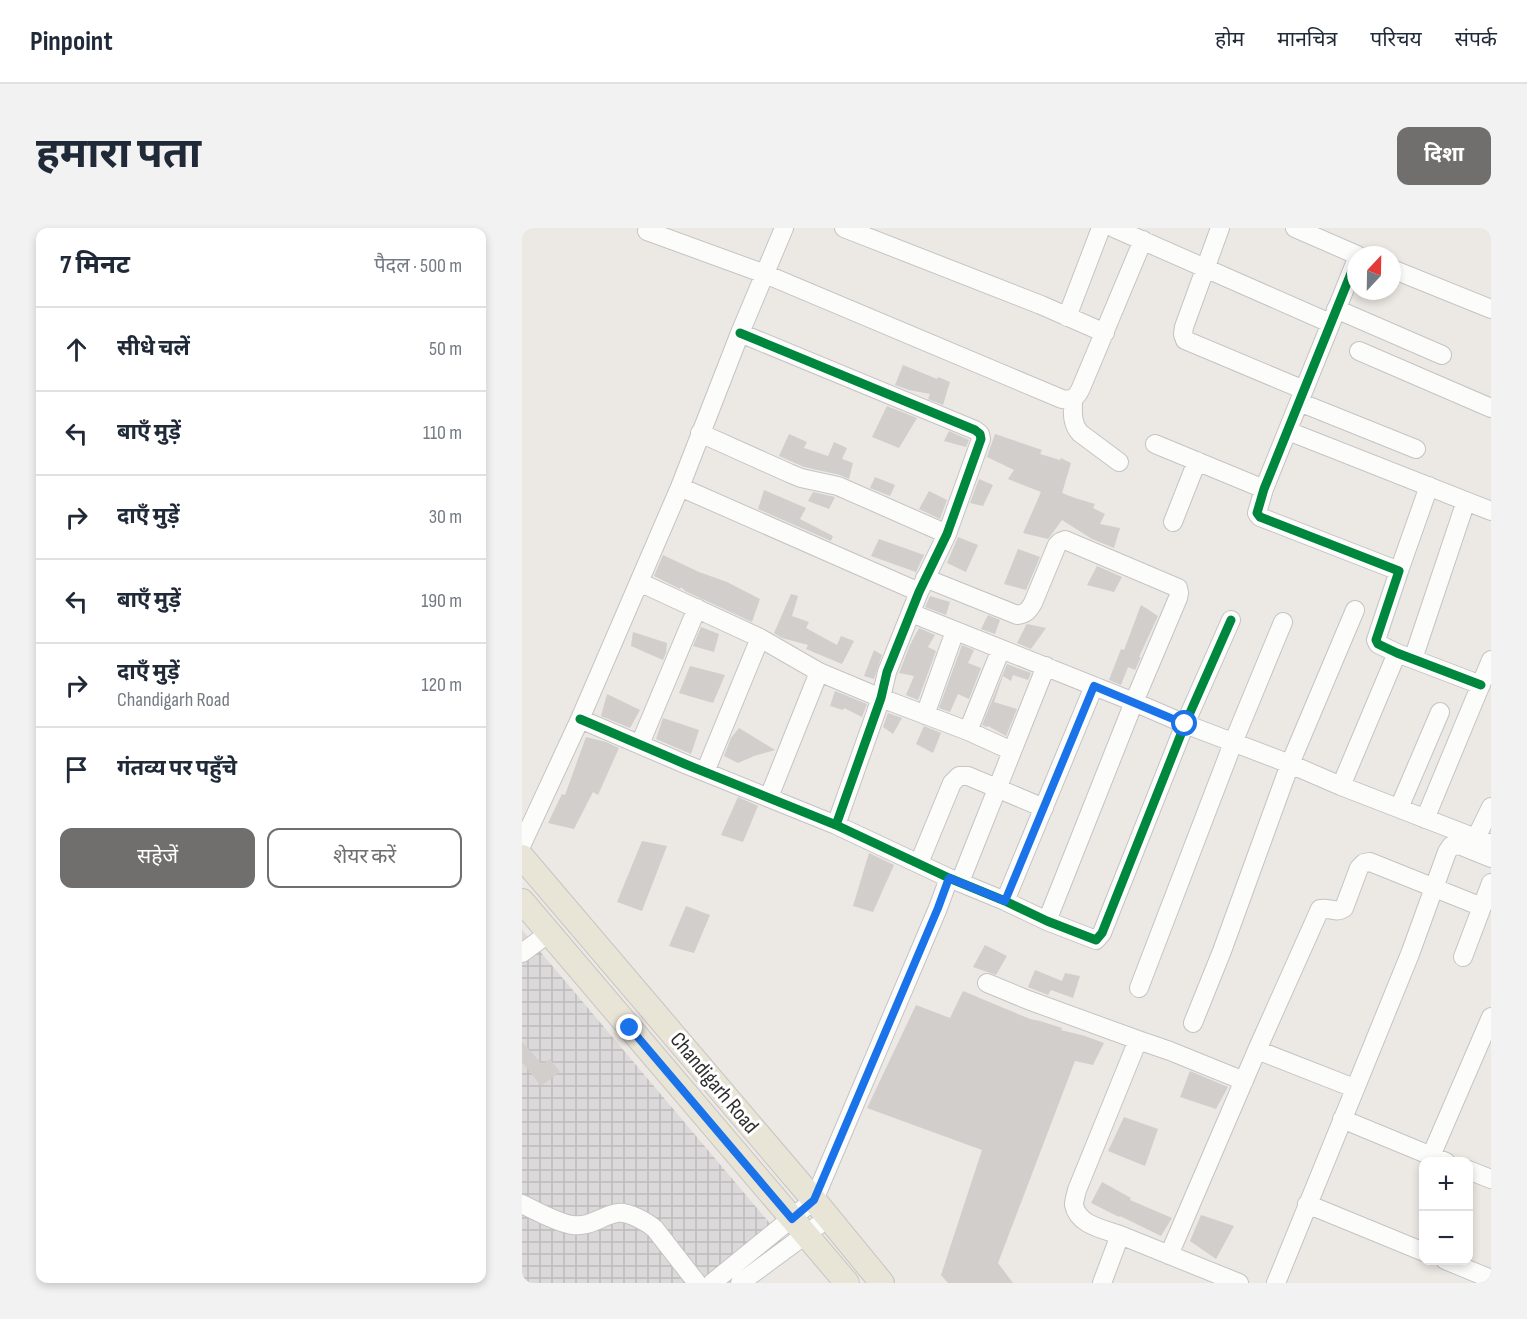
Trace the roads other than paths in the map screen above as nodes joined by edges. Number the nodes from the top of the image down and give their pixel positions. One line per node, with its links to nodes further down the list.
1 (784, 228): 12 (street)
2 (844, 228): 16 (street)
3 (1101, 228): 16 (street)
4 (1114, 228): 8 (street)
5 (1220, 228): 10 (street)
6 (1295, 228): 9 (street)
7 (647, 231): 12 (street)
8 (1143, 240): 10 (street); 18 (street)
9 (1347, 250)
10 (1205, 268): 15 (street); 21 (street)
11 (1401, 273): 14 (street)
12 (765, 274): 17 (street); 22 (street)
13 (1347, 283): 15 (street)
14 (1491, 309)
15 (1333, 316): 20 (street); 21 (street)
16 (1068, 317): 18 (street)
17 (740, 333): 25 (street); 36 (street)
18 (1105, 333): 22 (street)
19 (1359, 351): 23 (street)
20 (1442, 355)
21 (1301, 396): 24 (street); 27 (street)
22 (1073, 398): 29 (street)
23 (1491, 408)
24 (1288, 431): 30 (street); 32 (street)
25 (700, 433): 31 (street); 36 (street)
26 (1155, 444): 28 (street)
27 (1416, 449)
28 (1197, 461): 32 (street); 35 (street)
29 (1119, 462)
30 (1429, 486): 33 (street); 37 (street)
31 (680, 487): 38 (street); 39 (street)
32 (1264, 489): 37 (street)
33 (1466, 501): 34 (street); 48 (street)
34 (1491, 511)
35 (1173, 522)
36 (947, 534): 39 (street)
37 (1400, 571): 48 (street)
38 (639, 582): 40 (street); 58 (street)
39 (922, 585): 42 (street); 55 (street)
40 (697, 608): 46 (street); 62 (street)
41 (1355, 609): 64 (street)
42 (912, 614): 45 (street); 54 (street)
43 (1231, 620): 59 (street)
44 (1283, 622): 61 (street)
45 (955, 631): 47 (street); 57 (street)
46 (760, 638): 51 (street); 65 (street)
47 (1001, 649): 50 (street); 60 (street)
48 (1405, 656): 52 (street); 66 (street)
49 (1491, 660): 52 (street)
50 (1046, 666): 53 (street); 63 (street)
51 (819, 672): 54 (street); 68 (street)
52 (1481, 685): 72 (street)
53 (1094, 686): 55 (street); 70 (street)
54 (881, 698): 57 (street); 73 (street)
55 (1134, 702): 59 (street); 85 (street)
56 (1440, 712): 71 (street)
57 (925, 715): 60 (street)
58 (580, 719): 62 (street); 75 (street)
59 (1185, 724): 61 (street); 85 (street)
60 (968, 731): 63 (street)
61 (1233, 743): 64 (street); 90 (street)
62 (640, 744): 65 (street)
63 (1012, 751): 67 (street)
64 (1290, 764): 66 (street); 92 (street)
65 (705, 772): 68 (street)
66 (1341, 786): 71 (street)
67 (998, 789): 70 (street); 78 (street); 79 (street)
68 (769, 797): 73 (street)
69 (1491, 807): 74 (street)
70 (1044, 808): 83 (street)
71 (1399, 808): 72 (street)
72 (1425, 819): 74 (street)
73 (836, 825): 78 (street)
74 (1483, 841)
75 (522, 844)
76 (522, 857): 104 (main road, Chandigarh Road)
77 (1491, 858): 81 (street)
78 (918, 863): 79 (street)
79 (954, 880): 83 (street); 104 (street)
80 (1491, 883): 84 (street)
81 (1434, 888): 84 (street); 94 (street); 96 (street)
82 (522, 901): 86 (main road, Chandigarh Road)
83 (1005, 901): 85 (street)
84 (1482, 907): 88 (street)
85 (1047, 921)
86 (549, 933): 87 (street); 105 (main road, Chandigarh Road)
87 (522, 953)
88 (1463, 957)
89 (987, 983): 93 (street)
90 (1139, 988)
91 (1491, 1017): 99 (street)
92 (1193, 1023)
93 (1138, 1040): 95 (street); 106 (street)
94 (1257, 1050): 95 (street); 96 (street)
95 (1244, 1081): 108 (street)
96 (1354, 1088): 97 (street)
97 (1342, 1119): 98 (street); 103 (street)
98 (1434, 1157)
99 (1440, 1157)
100 (1473, 1172): 101 (street)
101 (1491, 1179)
102 (522, 1204): 111 (street)
103 (1307, 1204): 107 (street); 118 (street)
104 (821, 1209): 105 (street); 115 (main road, Chandigarh Road)
105 (799, 1226): 112 (street); 113 (street); 114 (main road, Chandigarh Road)
106 (1120, 1235): 108 (street); 116 (street)
107 (1419, 1250)
108 (1169, 1255): 117 (street)
109 (1457, 1265): 110 (street)
110 (1491, 1279)
111 (697, 1283)
112 (711, 1283)
113 (740, 1283)
114 (847, 1283)
115 (882, 1283)
116 (1102, 1283)
117 (1239, 1283)
118 (1276, 1283)

